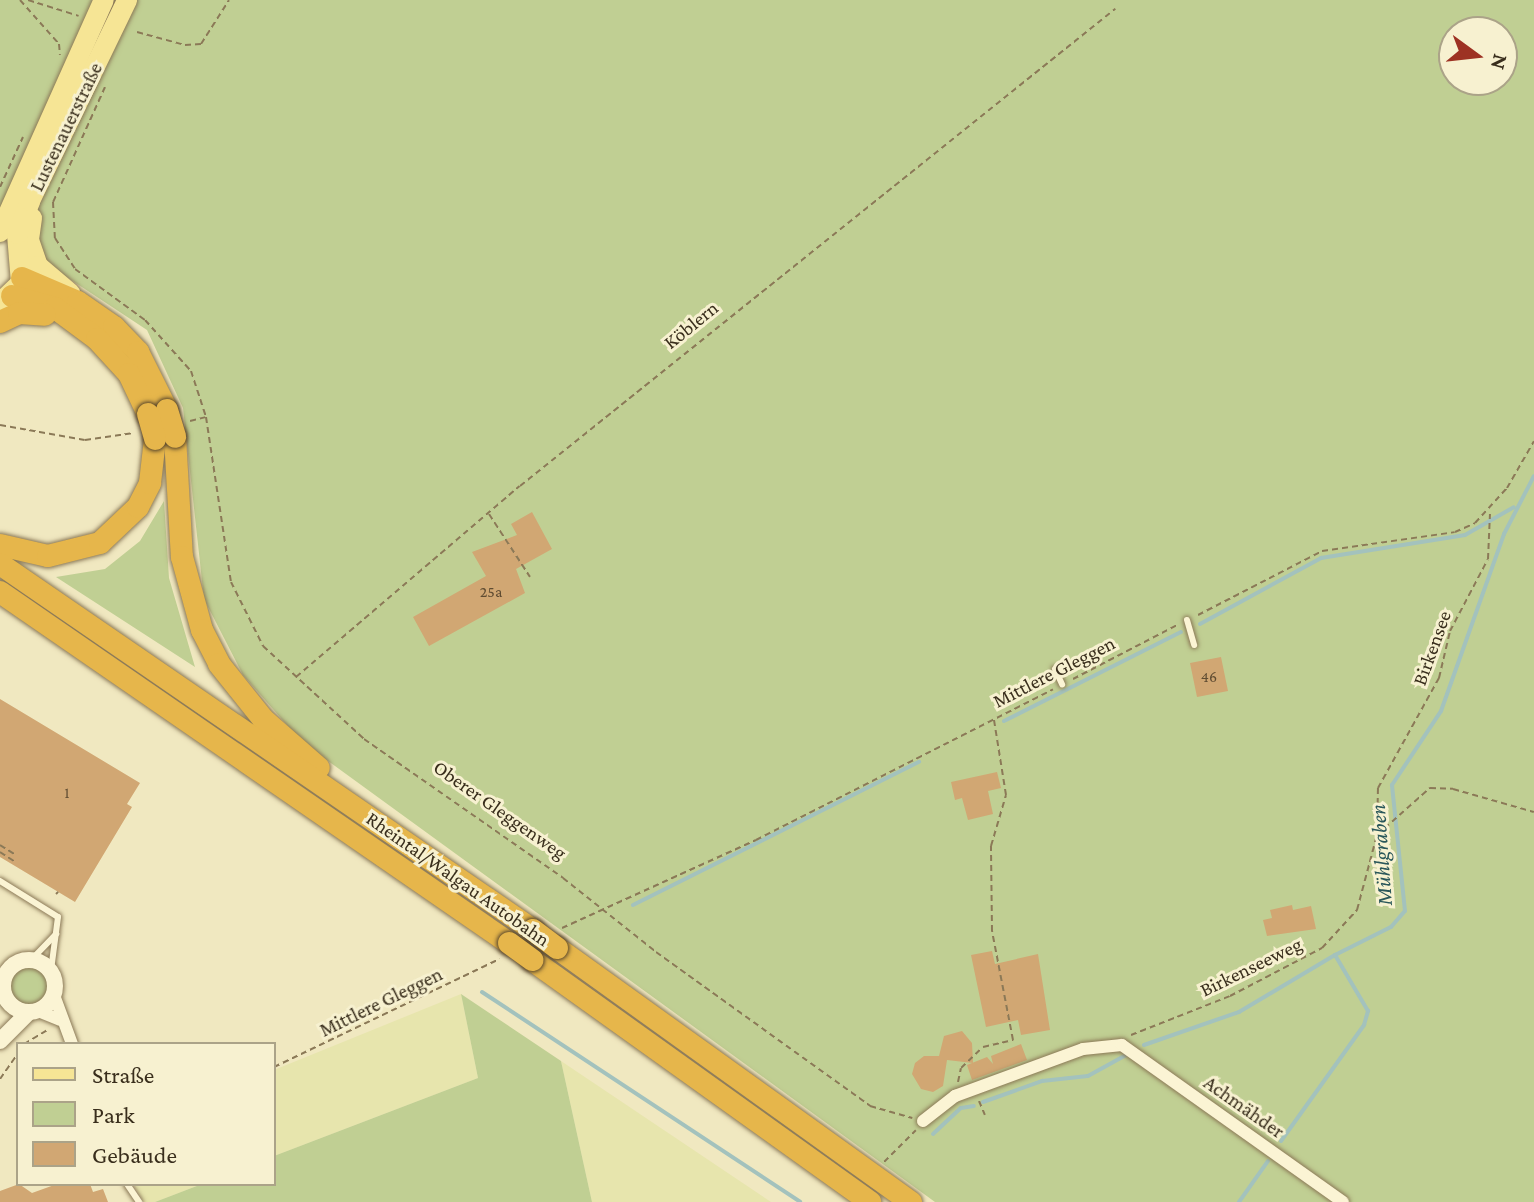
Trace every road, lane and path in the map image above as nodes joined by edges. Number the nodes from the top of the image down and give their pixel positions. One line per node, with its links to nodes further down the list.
1 (20, 0): 12 (path)
2 (28, 0): 8 (path)
3 (104, 0): 15 (main road, Lustenauerstraße)
4 (127, 0): 16 (main road, Lustenauerstraße)
5 (220, 0): 6 (path)
6 (228, 2): 10 (path)
7 (1115, 9): 27 (path, Köblern)
8 (84, 17)
9 (136, 20): 11 (path)
10 (137, 32)
11 (130, 33)
12 (58, 61)
13 (105, 86): 23 (path, Oberer Gleggenweg)
14 (26, 131): 17 (path)
15 (20, 180): 18 (main road); 19 (main road, Lustenauerstraße)
16 (40, 185): 20 (main road, Lustenauerstraße); 21 (main road)
17 (0, 187)
18 (0, 212)
19 (0, 232)
20 (10, 276): 21 (highway)
21 (76, 312): 22 (highway); 25 (highway)
22 (0, 322)
23 (206, 417): 25 (path); 36 (path, Oberer Gleggenweg)
24 (0, 425): 25 (path)
25 (162, 426): 29 (highway); 40 (highway)
26 (1534, 441): 28 (path)
27 (488, 513): 31 (path); 36 (path, Köblern)
28 (1490, 513): 33 (path, Mittlere Gleggen); 41 (path, Birkensee)
29 (0, 545)
30 (0, 564): 40 (highway, Rheintal/Walgau Autobahn)
31 (530, 577)
32 (0, 592): 51 (highway, Rheintal/Walgau Autobahn)
33 (1187, 620): 34 (lane); 37 (path, Mittlere Gleggen)
34 (1194, 645)
35 (1055, 669): 37 (lane)
36 (296, 677): 48 (path, Oberer Gleggenweg)
37 (1062, 684): 38 (path, Mittlere Gleggen)
38 (994, 719): 48 (path, Mittlere Gleggen); 69 (path)
39 (1534, 812): 41 (path)
40 (378, 823): 50 (highway, Rheintal/Walgau Autobahn, bridge)
41 (1377, 835): 47 (path, Birkensee)
42 (0, 845): 44 (path)
43 (0, 852): 45 (path)
44 (16, 855)
45 (14, 861)
46 (0, 881): 49 (lane)
47 (1366, 885): 64 (path, Birkenseeweg)
48 (603, 910): 50 (path, Mittlere Gleggen); 71 (path, Oberer Gleggenweg)
49 (56, 934): 52 (lane); 54 (lane)
50 (561, 937): 74 (highway, Rheintal/Walgau Autobahn)
51 (503, 951): 66 (path, Mittlere Gleggen); 73 (highway, Rheintal/Walgau Autobahn, bridge)
52 (32, 959): 53 (street); 54 (street)
53 (7, 962): 55 (street)
54 (51, 970): 56 (street)
55 (2, 981): 57 (street)
56 (54, 995): 58 (street); 59 (street)
57 (9, 1002): 58 (street); 60 (street)
58 (34, 1011): 59 (street); 61 (street)
59 (60, 1020): 62 (path); 63 (street)
60 (0, 1030)
61 (0, 1041)
62 (27, 1042)
63 (71, 1042)
64 (1122, 1045): 68 (street); 75 (street, Achmähder)
65 (16, 1056): 67 (path)
66 (276, 1066)
67 (0, 1079)
68 (973, 1089): 69 (street); 70 (path)
69 (955, 1096): 71 (street)
70 (985, 1115)
71 (923, 1121): 72 (path)
72 (883, 1163)
73 (870, 1202)
74 (911, 1202)
75 (1343, 1202)

